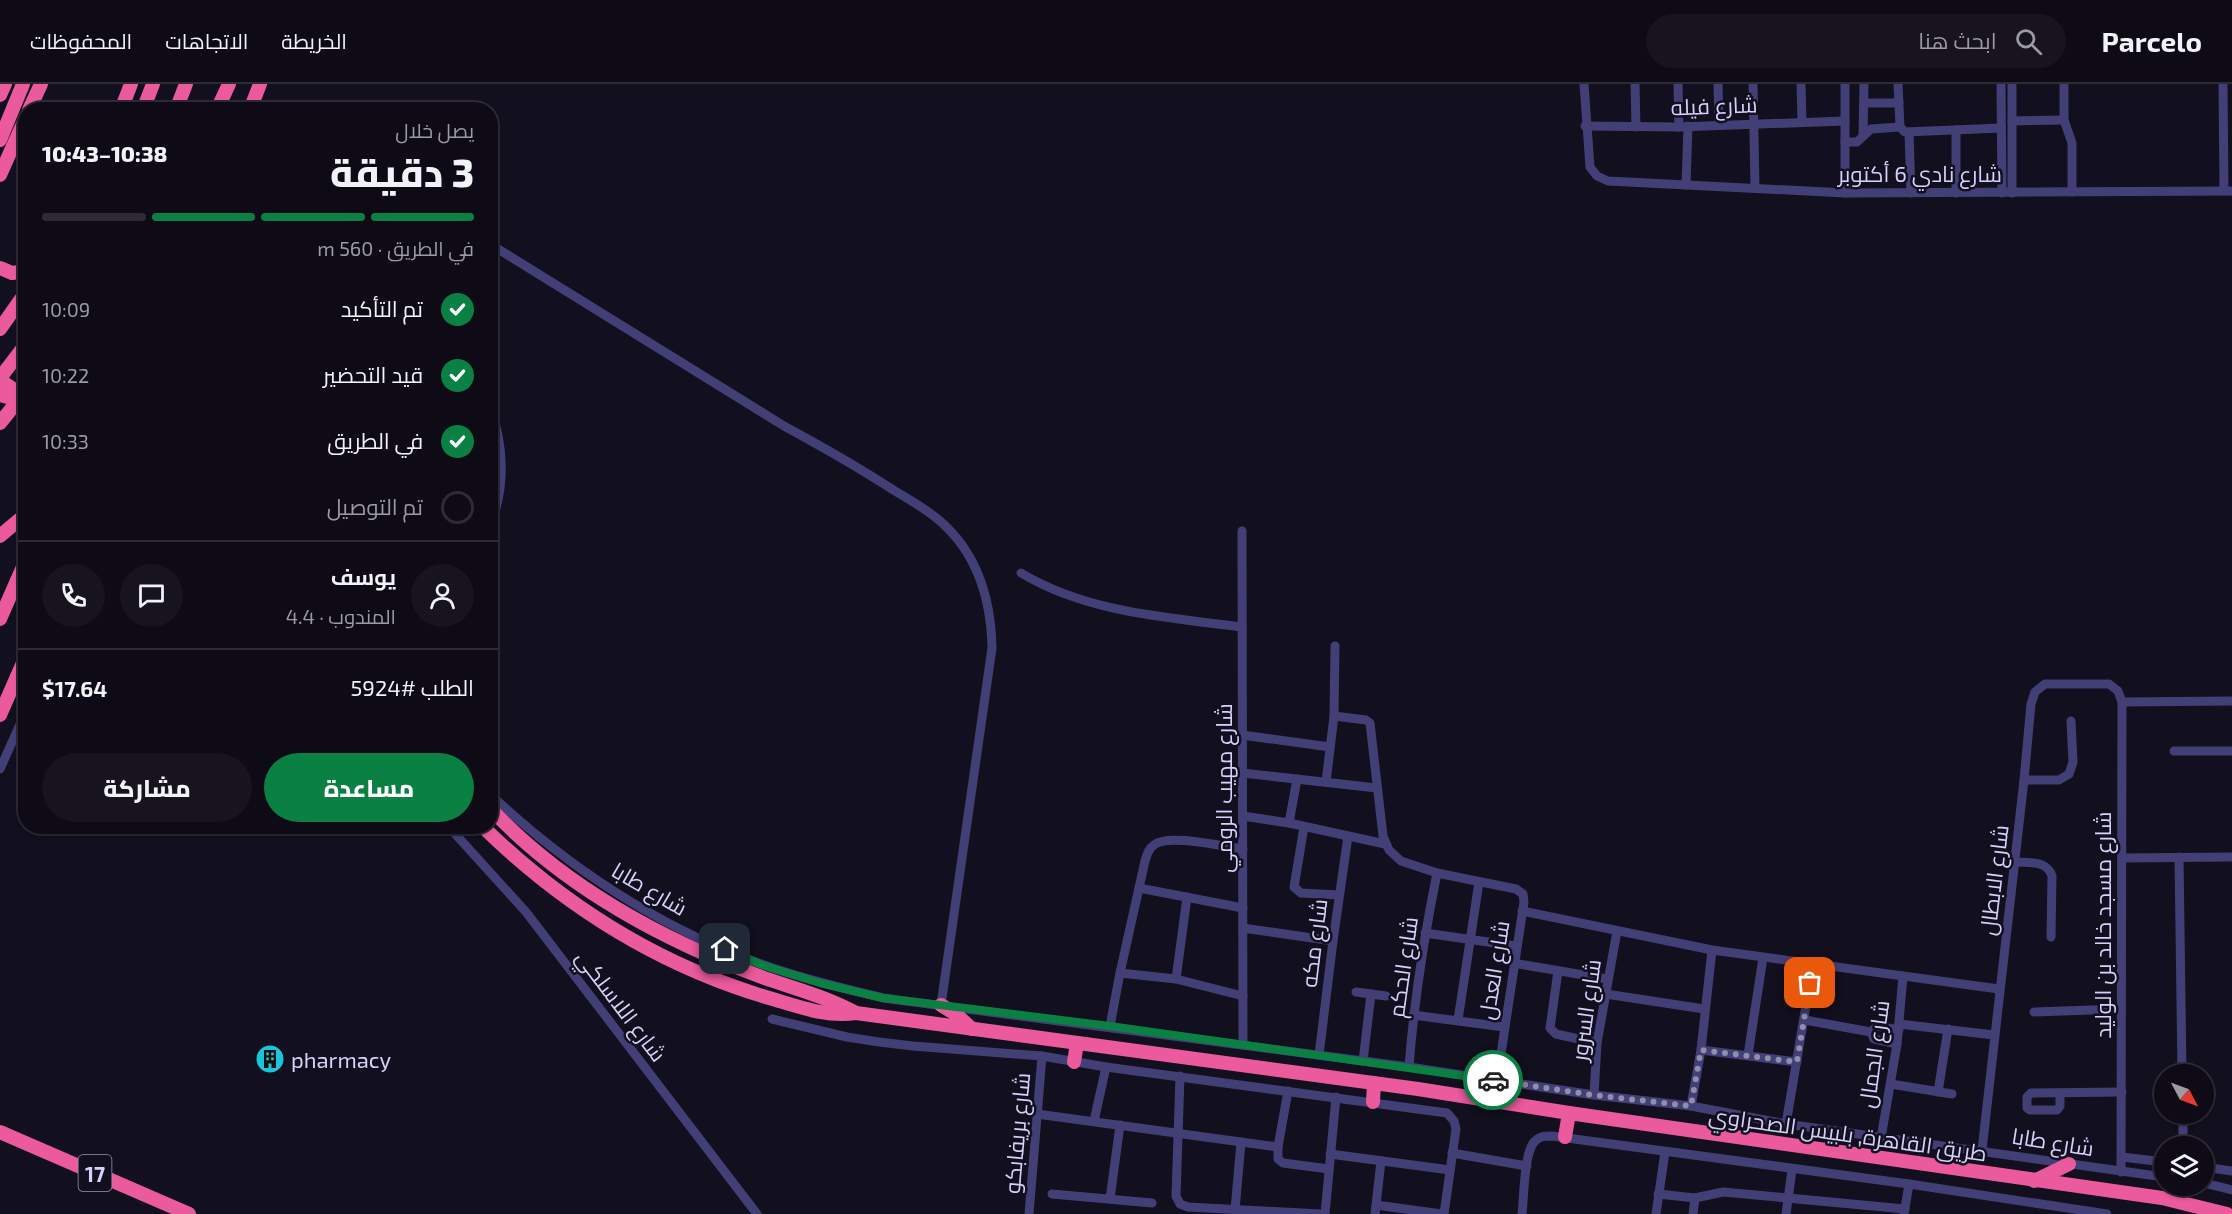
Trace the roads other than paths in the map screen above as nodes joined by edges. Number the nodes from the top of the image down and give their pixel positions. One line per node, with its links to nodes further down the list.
1 (5, 84): 23 (highway)
2 (23, 84): 48 (highway)
3 (41, 84): 24 (highway)
4 (131, 84): 25 (highway)
5 (153, 84): 26 (highway)
6 (186, 84): 27 (highway)
7 (221, 84): 28 (highway)
8 (229, 84): 29 (highway)
9 (261, 84): 30 (highway); 31 (highway)
10 (1584, 84): 40 (street)
11 (1635, 84): 42 (street)
12 (1678, 84): 41 (street)
13 (1718, 84): 39 (street)
14 (1753, 84): 38 (street)
15 (1801, 84): 35 (street)
16 (1845, 84): 36 (street)
17 (1864, 84): 32 (street)
18 (1898, 84): 33 (street)
19 (2001, 84): 43 (street)
20 (2012, 84): 37 (street)
21 (2064, 84): 34 (street)
22 (2223, 84): 53 (street)
23 (0, 95)
24 (33, 102)
25 (124, 102)
26 (146, 102)
27 (179, 102)
28 (218, 102)
29 (221, 102)
30 (253, 102)
31 (257, 102)
32 (1864, 103): 33 (street); 47 (street)
33 (1899, 103): 44 (street)
34 (2064, 120): 37 (street); 54 (street)
35 (1802, 121): 36 (street, شارع فيله); 38 (street, شارع فيله)
36 (1845, 121): 49 (street)
37 (2012, 121): 59 (street)
38 (1754, 123): 39 (street, شارع فيله); 52 (street)
39 (1719, 124): 41 (street, شارع فيله)
40 (1585, 126): 42 (street, شارع فيله); 51 (street, شارع نادي 6 أكتوبر)
41 (1683, 126): 42 (street, شارع فيله); 51 (street)
42 (1636, 127)
43 (2001, 128): 45 (street); 58 (street)
44 (1905, 130): 45 (street); 47 (street); 56 (street)
45 (1956, 130): 57 (street)
46 (18, 135): 50 (highway)
47 (1863, 135): 49 (street)
48 (0, 140)
49 (1845, 142): 55 (street)
50 (0, 175)
51 (1686, 185): 52 (street, شارع نادي 6 أكتوبر)
52 (1755, 188): 55 (street, شارع نادي 6 أكتوبر)
53 (2228, 191): 54 (street, شارع نادي 6 أكتوبر)
54 (2072, 192): 59 (street, شارع نادي 6 أكتوبر)
55 (1845, 193): 56 (street, شارع نادي 6 أكتوبر)
56 (1911, 193): 57 (street, شارع نادي 6 أكتوبر)
57 (1956, 193): 58 (street, شارع نادي 6 أكتوبر)
58 (2002, 193): 59 (street, شارع نادي 6 أكتوبر)
59 (2012, 193)
60 (498, 249): 143 (street)
61 (0, 268): 62 (highway)
62 (18, 272)
63 (18, 303): 64 (highway)
64 (0, 329)
65 (18, 355): 66 (highway)
66 (0, 379): 67 (highway, bridge)
67 (18, 394)
68 (0, 395): 69 (highway, bridge)
69 (18, 398)
70 (18, 402): 71 (highway)
71 (0, 423)
72 (498, 430): 73 (street)
73 (498, 508)
74 (18, 521): 76 (highway)
75 (1242, 531): 80 (street, شارع مهيب الرومي)
76 (0, 536)
77 (1021, 573): 80 (street)
78 (18, 578): 79 (highway)
79 (0, 619)
80 (1242, 627): 89 (street, شارع مهيب الرومي)
81 (1335, 646): 86 (street)
82 (18, 674): 85 (highway)
83 (2232, 701): 84 (street)
84 (2122, 702): 96 (street, شارع الابطال); 112 (street, شارع مسجد خالد بن الوليد)
85 (0, 715)
86 (1334, 716): 90 (street); 98 (street)
87 (2071, 721): 96 (street)
88 (18, 729): 93 (street)
89 (1242, 735): 90 (street); 94 (street, شارع مهيب الرومي)
90 (1330, 747): 97 (street)
91 (2174, 751): 92 (street)
92 (2232, 751)
93 (0, 769)
94 (1242, 773): 95 (street); 101 (street, شارع مهيب الرومي)
95 (1297, 779): 97 (street); 103 (street)
96 (2024, 780): 113 (street, شارع الابطال)
97 (1326, 782): 98 (street)
98 (1377, 788): 108 (street)
99 (498, 805): 102 (street, شارع طابا)
100 (498, 813): 102 (highway)
101 (1243, 816): 103 (street); 109 (street, شارع مهيب الرومي)
102 (511, 822): 143 (street, شارع طابا); 147 (highway)
103 (1289, 823): 104 (street)
104 (1304, 827): 107 (street); 117 (street)
105 (455, 834): 228 (street, شارع اللاسلكي)
106 (491, 834): 147 (highway)
107 (1348, 836): 108 (street); 117 (street, شارع مكه)
108 (1385, 844): 114 (street)
109 (1243, 849): 116 (street); 120 (street, شارع مهيب الرومي)
110 (2179, 857): 111 (street); 112 (street); 170 (street)
111 (2232, 857)
112 (2122, 858): 145 (street, شارع مسجد خالد بن الوليد)
113 (2014, 862): 124 (street); 137 (street, شارع الابطال)
114 (1437, 873): 115 (street); 123 (street, شارع الحكم)
115 (1479, 882): 119 (street); 125 (street)
116 (1138, 888): 118 (street); 133 (street)
117 (1339, 895): 126 (street, شارع مكه)
118 (1187, 897): 120 (street); 135 (street)
119 (1523, 907): 122 (street); 127 (street, شارع العدل)
120 (1243, 908): 121 (street, شارع مهيب الرومي)
121 (1243, 928): 126 (street); 141 (street, شارع مهيب الرومي)
122 (1617, 932): 128 (street); 136 (street, شارع السرور)
123 (1425, 933): 125 (street); 148 (street, شارع الحكم)
124 (2051, 937)
125 (1469, 939): 127 (street); 150 (street)
126 (1333, 941): 164 (street, شارع مكه)
127 (1516, 946): 130 (street, شارع العدل)
128 (1712, 950): 129 (street); 144 (street)
129 (1763, 958): 131 (street); 165 (street)
130 (1513, 963): 132 (street); 153 (street, شارع العدل)
131 (1813, 964): 134 (street); 151 (street)
132 (1558, 971): 136 (street); 160 (street)
133 (1120, 973): 135 (street); 152 (street)
134 (1903, 976): 137 (street); 154 (street, شارع الجمال)
135 (1176, 979): 141 (street)
136 (1607, 979): 140 (street, شارع السرور)
137 (1999, 989): 158 (street, شارع الابطال)
138 (1356, 992): 139 (street)
139 (1371, 994): 142 (street); 167 (street)
140 (1606, 994): 144 (street); 160 (street, شارع السرور)
141 (1243, 996): 162 (street, شارع مهيب الرومي)
142 (1386, 996)
143 (941, 1005): 152 (street, شارع طابا); 155 (highway)
144 (1704, 1009): 163 (street)
145 (2121, 1009): 146 (street); 179 (street, شارع مسجد خالد بن الوليد)
146 (2034, 1012)
147 (856, 1013): 155 (highway, طريق القاهرة, بلبيس الصحراوي)
148 (1413, 1015): 150 (street); 172 (street, شارع الحكم)
149 (772, 1019): 166 (street)
150 (1458, 1020): 153 (street)
151 (1805, 1020): 157 (street); 169 (street)
152 (1110, 1026): 162 (street, شارع طابا)
153 (1504, 1027): 174 (street, شارع العدل)
154 (1899, 1027): 156 (street); 157 (street); 161 (street, شارع الجمال)
155 (972, 1029): 159 (highway, طريق القاهرة, بلبيس الصحراوي)
156 (1947, 1029): 158 (street); 178 (street)
157 (1871, 1032): 161 (street)
158 (1994, 1035): 197 (street, شارع الابطال)
159 (1077, 1043): 168 (highway); 175 (highway, طريق القاهرة, بلبيس الصحراوي)
160 (1597, 1043): 182 (street, شارع السرور)
161 (1897, 1044): 176 (street, شارع الجمال)
162 (1243, 1045): 164 (street, شارع طابا)
163 (1701, 1050): 165 (street); 185 (street)
164 (1319, 1055): 167 (street, شارع طابا)
165 (1748, 1055): 169 (street)
166 (1042, 1056): 168 (street); 187 (street, شارع بريفابكو)
167 (1364, 1061): 172 (street, شارع طابا)
168 (1074, 1062): 171 (street)
169 (1797, 1062): 189 (street)
170 (2182, 1064)
171 (1106, 1067): 173 (street); 188 (street)
172 (1409, 1067): 174 (street, شارع طابا)
173 (1180, 1076): 177 (street); 192 (street)
174 (1497, 1080): 182 (street, شارع طابا)
175 (1374, 1083): 184 (highway); 186 (highway, طريق القاهرة, بلبيس الصحراوي)
176 (1891, 1084): 178 (street); 194 (street, شارع الجمال)
177 (1288, 1091): 183 (street); 196 (street)
178 (1938, 1092): 181 (street)
179 (2122, 1092): 180 (street); 201 (street, شارع مسجد خالد بن الوليد)
180 (2060, 1093)
181 (1952, 1094)
182 (1593, 1095): 185 (street, شارع طابا)
183 (1336, 1097): 184 (street); 200 (street)
184 (1373, 1102): 199 (street)
185 (1691, 1106): 189 (street, شارع طابا)
186 (1569, 1113): 193 (highway); 213 (highway, طريق القاهرة, بلبيس الصحراوي)
187 (1037, 1114): 188 (street); 229 (street, شارع بريفابكو)
188 (1094, 1121): 190 (street)
189 (1786, 1124): 194 (street, شارع طابا)
190 (1120, 1125): 192 (street); 221 (street)
191 (0, 1132): 227 (highway, 17)
192 (1177, 1133): 195 (street); 225 (street)
193 (1566, 1137): 198 (street); 205 (street)
194 (1881, 1138): 197 (street, شارع طابا)
195 (1241, 1142): 196 (street); 225 (street)
196 (1278, 1147): 207 (street)
197 (1982, 1150): 204 (street, شارع طابا)
198 (1665, 1152): 209 (street); 218 (street)
199 (1452, 1153): 205 (street); 208 (street)
200 (1330, 1154): 202 (street); 207 (street)
201 (2122, 1157): 203 (street); 211 (street, شارع مسجد خالد بن الوليد)
202 (1381, 1161): 208 (street); 223 (street)
203 (2154, 1161)
204 (2069, 1164): 211 (street, شارع طابا); 213 (highway)
205 (1527, 1166): 232 (street)
206 (2214, 1168): 210 (street)
207 (1329, 1169): 230 (street)
208 (1450, 1170): 231 (street)
209 (1792, 1170): 214 (street); 220 (street)
210 (2232, 1171)
211 (2121, 1172): 212 (street, شارع طابا)
212 (2154, 1176)
213 (2034, 1181): 237 (highway, طريق القاهرة, بلبيس الصحراوي)
214 (1909, 1184): 226 (street); 236 (street)
215 (2214, 1186): 216 (street)
216 (2232, 1190)
217 (1052, 1194): 221 (street)
218 (1658, 1194): 219 (street); 233 (street)
219 (1695, 1198): 220 (street); 234 (street)
220 (1788, 1198): 224 (street); 235 (street)
221 (1110, 1199): 222 (street)
222 (1152, 1203)
223 (1376, 1209): 231 (street)
224 (1861, 1209): 226 (street)
225 (1235, 1210): 230 (street)
226 (1905, 1211)
227 (189, 1214)
228 (757, 1214)
229 (1029, 1214)
230 (1323, 1214)
231 (1443, 1214)
232 (1522, 1214)
233 (1656, 1214)
234 (1693, 1214)
235 (1786, 1214)
236 (2107, 1214)
237 (2228, 1214)

